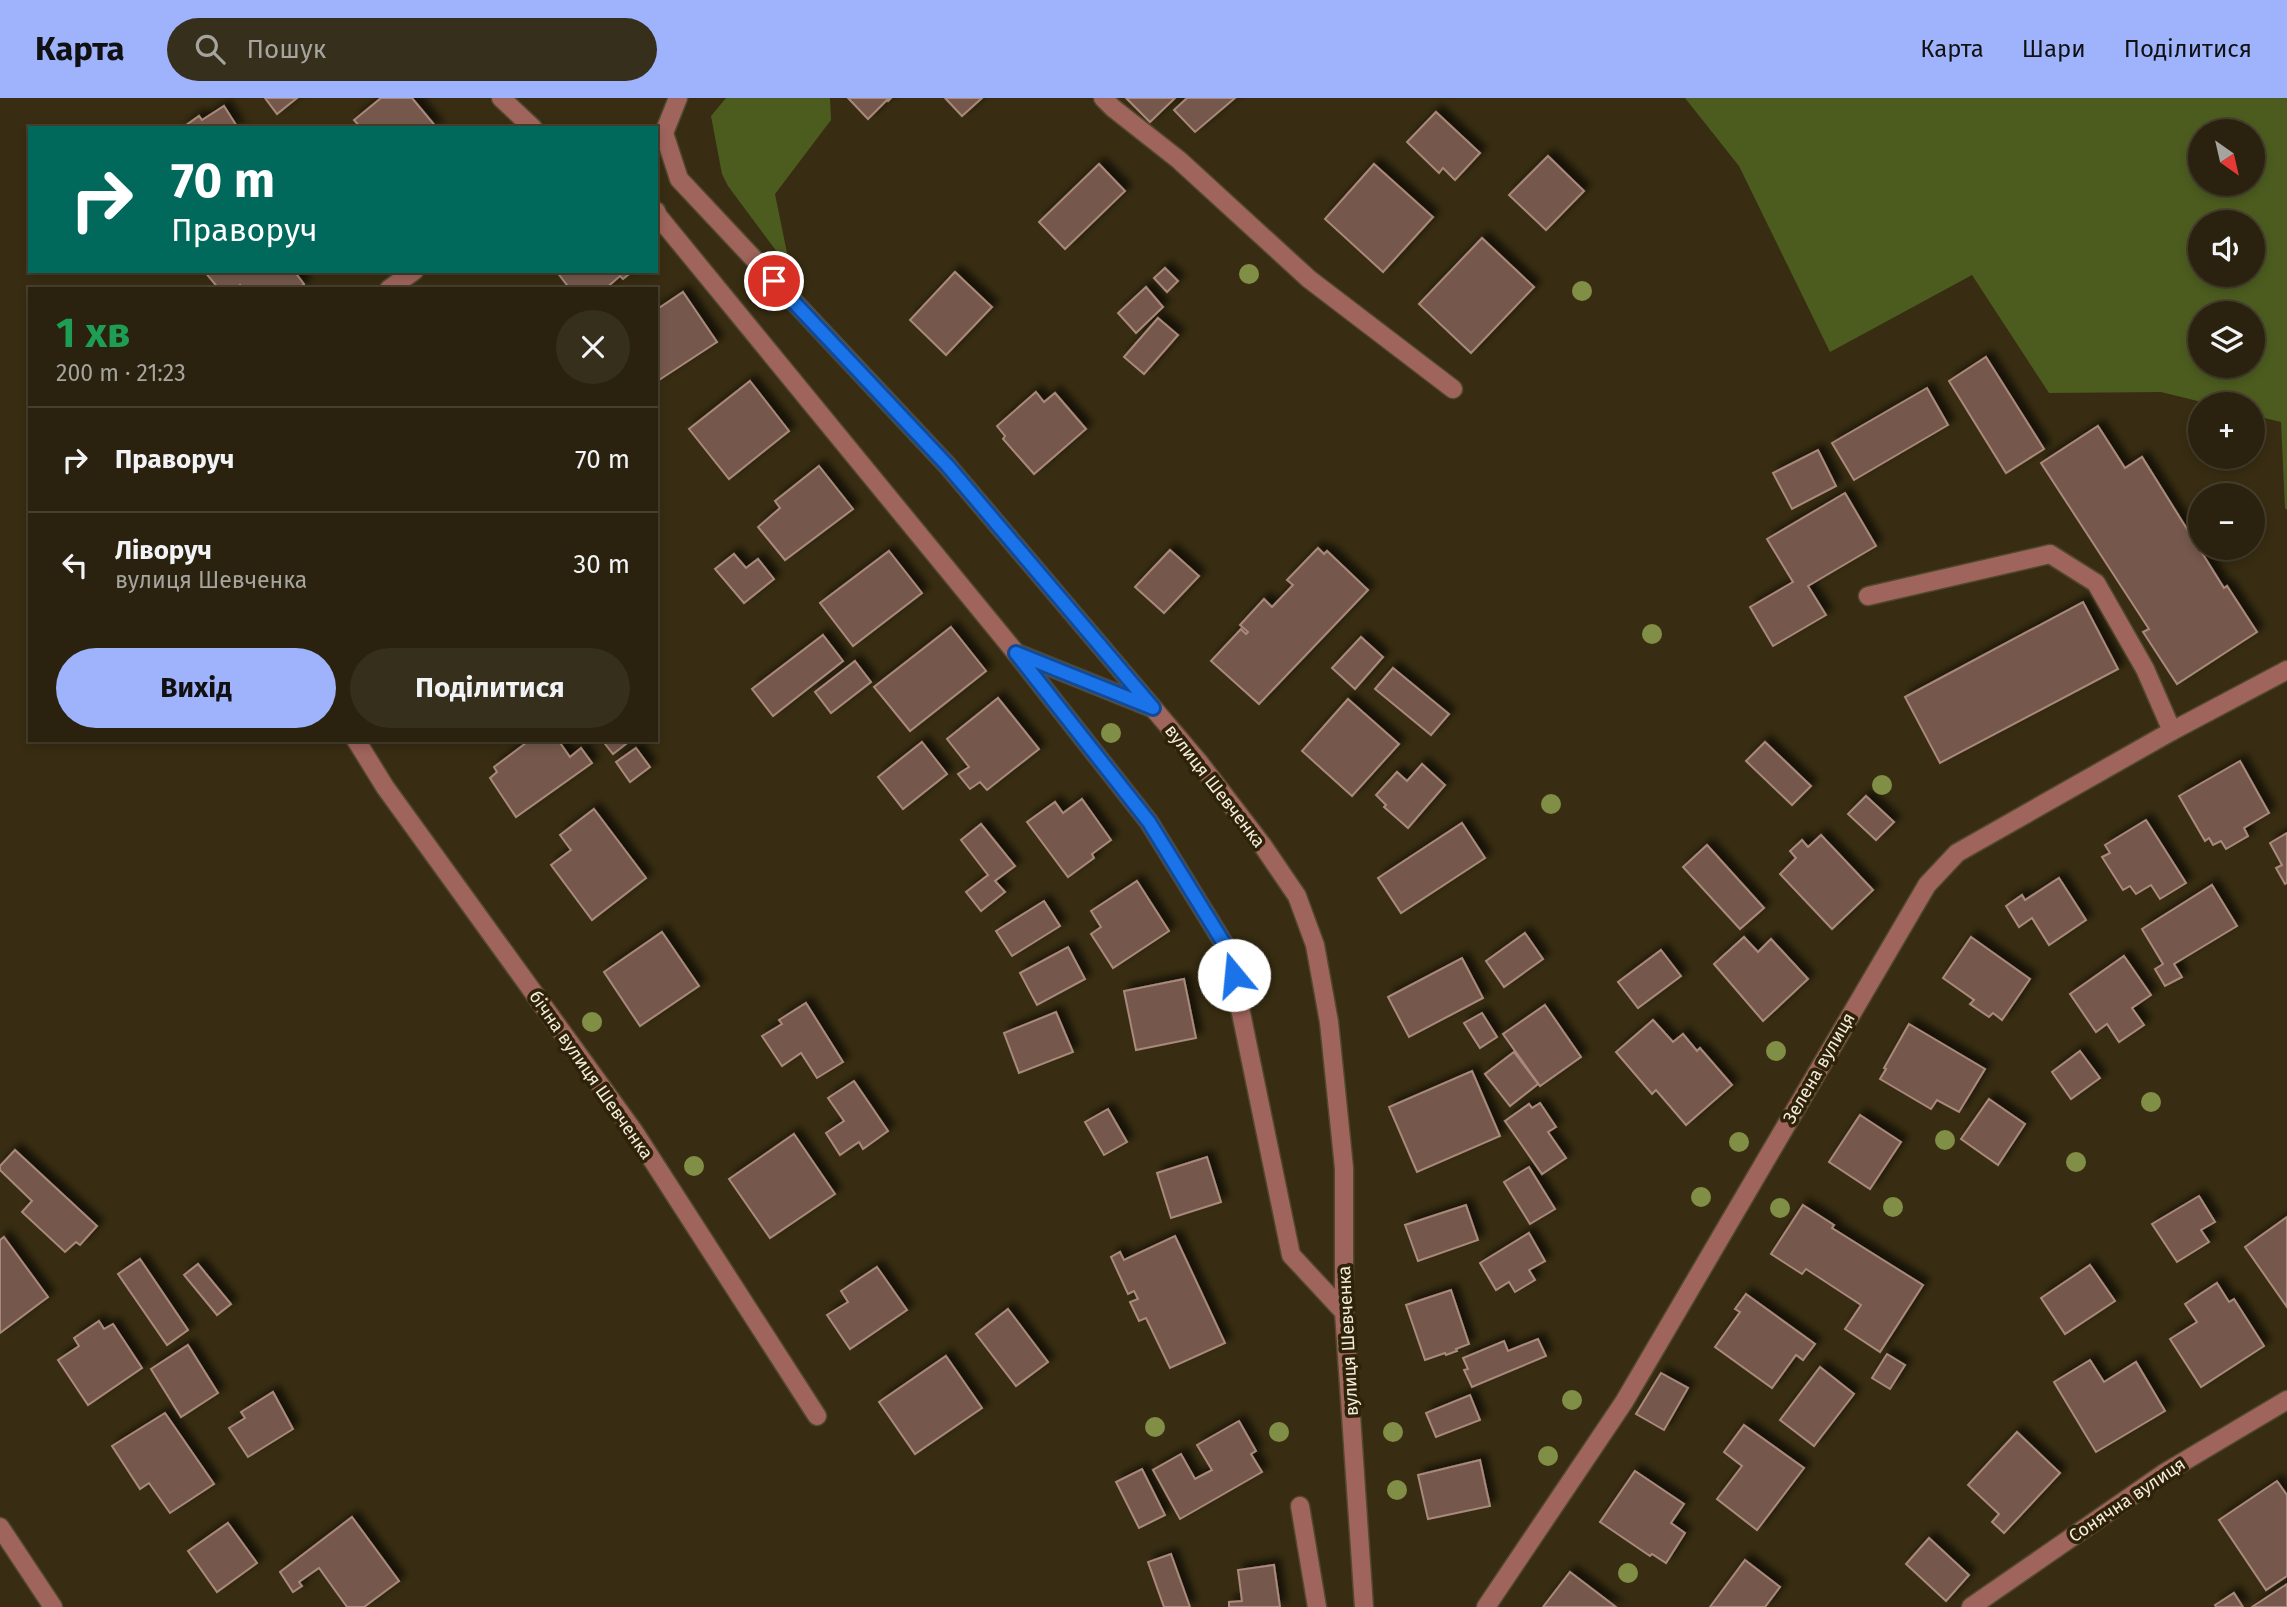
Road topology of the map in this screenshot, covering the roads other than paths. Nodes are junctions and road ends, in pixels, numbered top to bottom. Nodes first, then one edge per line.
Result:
1 (501, 98) edge
2 (678, 98) edge
3 (1103, 98) edge
4 (531, 126) edge
5 (659, 138) edge
6 (658, 216) edge
7 (411, 273) edge
8 (391, 287) edge
9 (1452, 390) dead end
10 (1868, 596) dead end
11 (1016, 653) junction
12 (2287, 670) edge
13 (1153, 708) junction
14 (2172, 731) junction
15 (357, 742) edge
16 (1344, 1312) junction
17 (2287, 1400) edge
18 (817, 1416) dead end
19 (1300, 1506) dead end
20 (0, 1527) edge
21 (53, 1607) edge
22 (1317, 1607) edge
23 (1364, 1607) edge
24 (1486, 1607) edge
25 (1971, 1607) edge

1 - 4 street
2 - 5 street, вулиця Шевченка
3 - 9 street
5 - 13 street, вулиця Шевченка
6 - 11 street
7 - 8 street
10 - 14 street
11 - 13 street
11 - 16 street
12 - 14 street, Зелена вулиця
13 - 16 street, вулиця Шевченка
14 - 24 street, Зелена вулиця
15 - 18 street, бічна вулиця Шевченка
16 - 23 street, вулиця Шевченка
17 - 25 street, Сонячна вулиця
19 - 22 street
20 - 21 street

